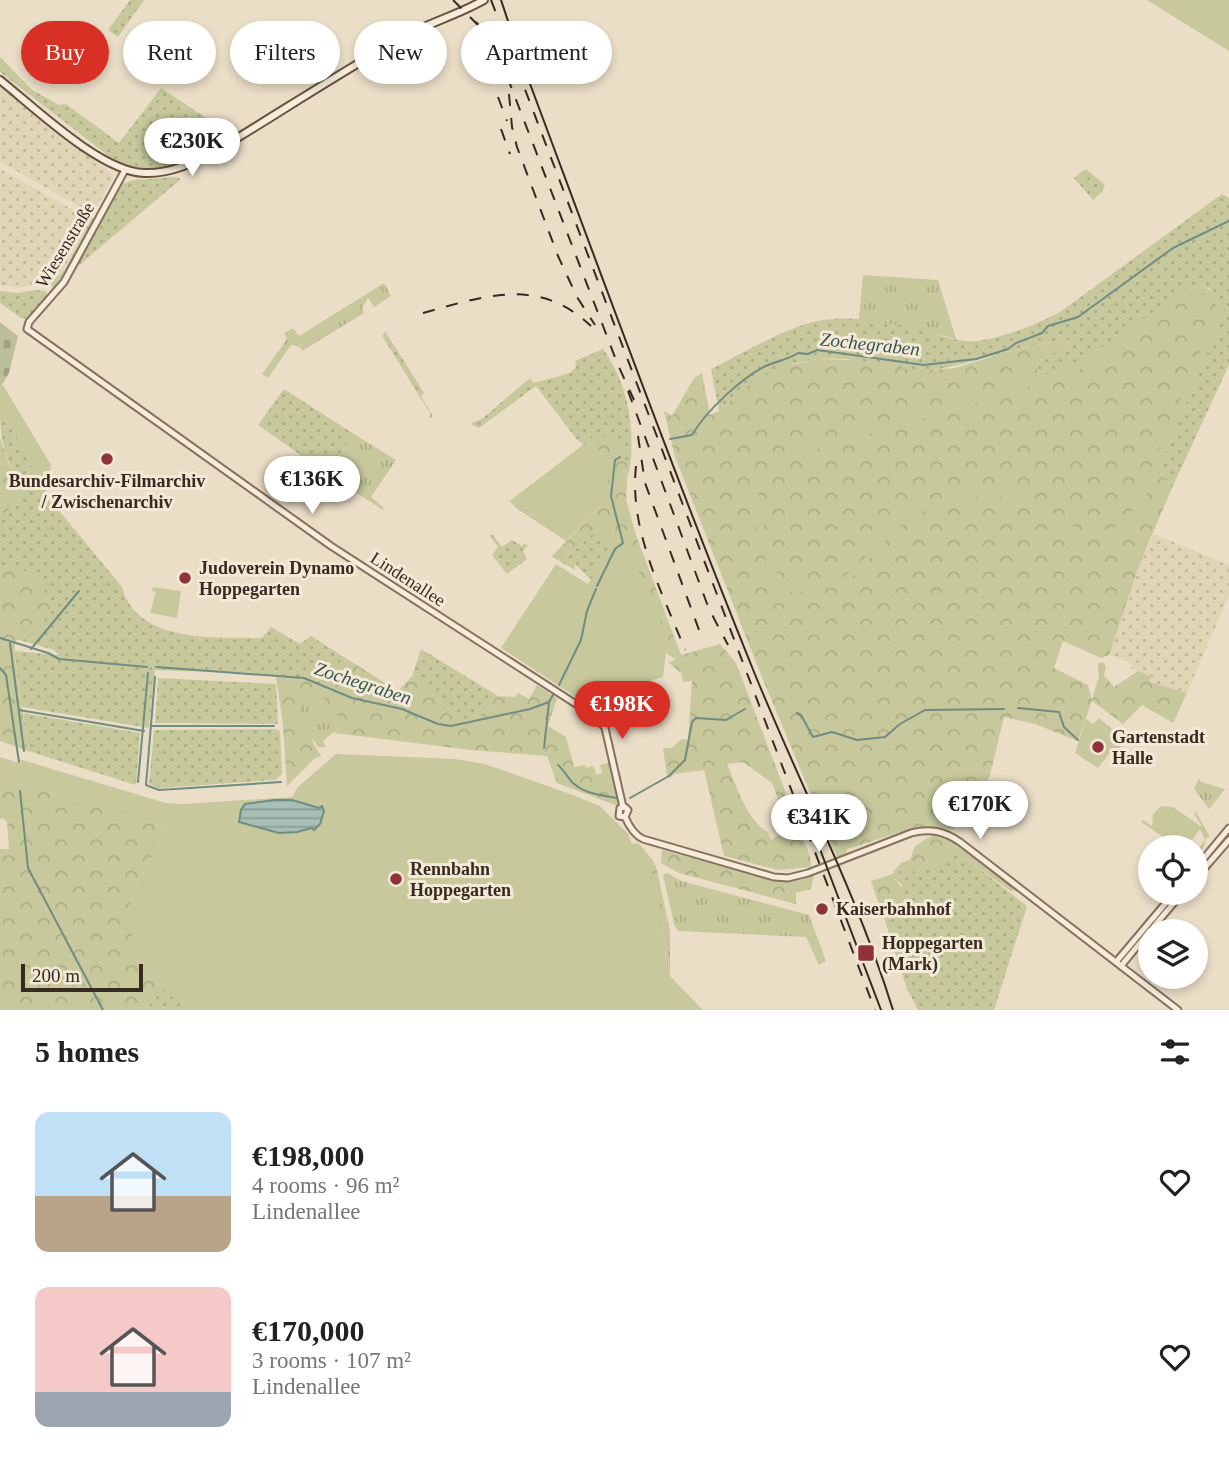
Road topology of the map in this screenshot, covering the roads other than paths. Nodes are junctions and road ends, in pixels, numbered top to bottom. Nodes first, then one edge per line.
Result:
1 (484, 0) edge
2 (0, 80) edge
3 (125, 170) junction
4 (29, 331) joint
5 (1229, 828) edge
6 (1229, 841) edge
7 (1208, 853) edge
8 (1208, 864) edge
9 (1165, 905) edge
10 (1172, 905) edge
11 (1160, 919) edge
12 (1138, 943) edge
13 (1118, 964) junction
14 (1178, 1010) edge

1 - 3 main road
2 - 3 main road
3 - 4 street, Wiesenstraße
4 - 13 street, Lindenallee
5 - 7 street
6 - 8 street
9 - 13 street
10 - 11 street
12 - 13 street
13 - 14 street, Lindenallee

